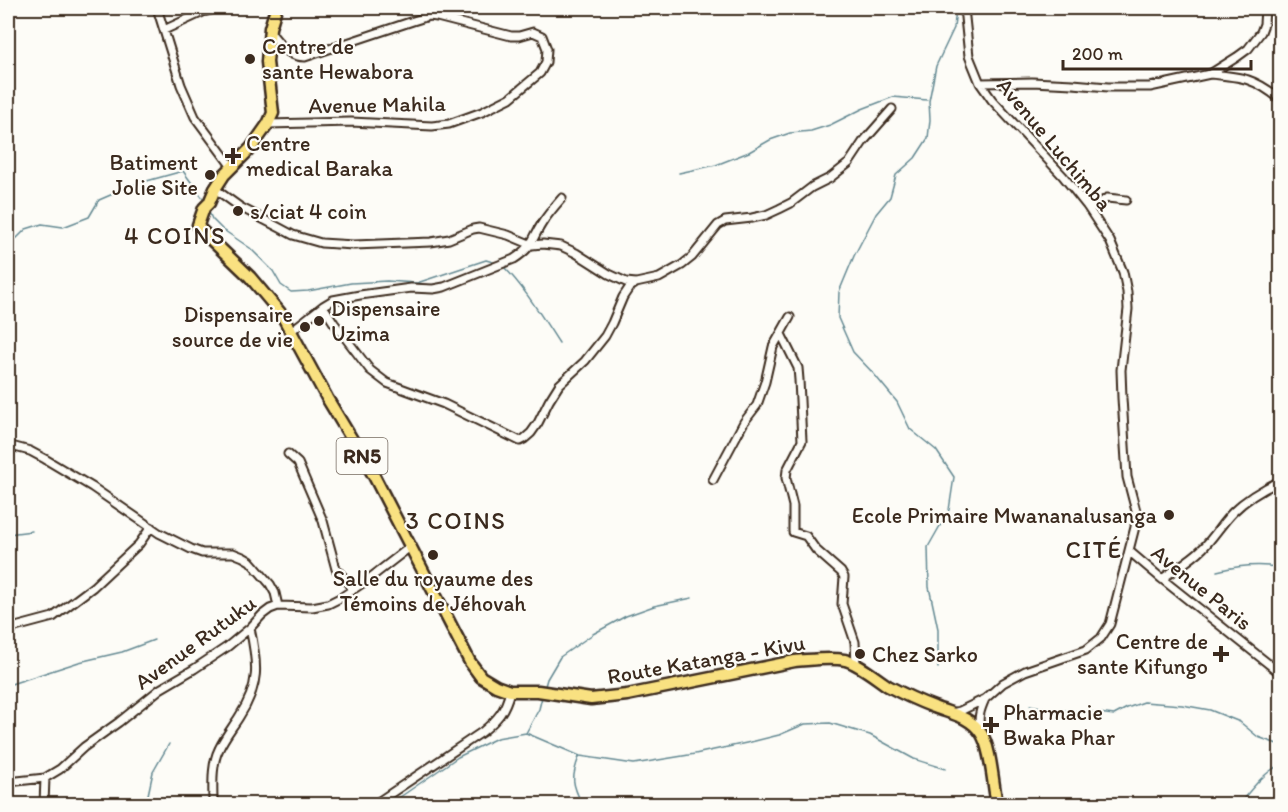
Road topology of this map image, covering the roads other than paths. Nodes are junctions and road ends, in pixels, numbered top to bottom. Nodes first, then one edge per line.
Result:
1 (157, 8) edge
2 (220, 8) edge
3 (276, 8) edge
4 (964, 8) edge
5 (1265, 8) edge
6 (164, 30) junction
7 (270, 32) junction
8 (1210, 74) junction
9 (980, 83) junction
10 (1281, 99) edge
11 (892, 109) dead end
12 (268, 124) junction
13 (232, 167) junction
14 (214, 189) junction
15 (562, 198) dead end
16 (1126, 200) dead end
17 (1087, 206) junction
18 (532, 245) junction
19 (636, 283) junction
20 (323, 306) junction
21 (790, 317) dead end
22 (291, 331) junction
23 (781, 334) junction
24 (8, 448) edge
25 (288, 454) dead end
26 (714, 480) dead end
27 (1281, 481) edge
28 (151, 527) junction
29 (410, 547) junction
30 (1129, 551) junction
31 (1162, 579) junction
32 (352, 589) junction
33 (278, 606) junction
34 (250, 628) junction
35 (8, 629) edge
36 (856, 664) junction
37 (1281, 673) edge
38 (510, 691) junction
39 (985, 699) junction
40 (952, 713) junction
41 (982, 734) junction
42 (45, 778) junction
43 (8, 782) edge
44 (44, 804) edge
45 (213, 804) edge
46 (375, 804) edge
47 (996, 804) edge

1 - 6 street
2 - 6 street
3 - 7 highway
4 - 9 street, Avenue Luchimba
5 - 8 street
6 - 13 street
7 - 12 highway
7 - 12 street, Avenue Mahila
8 - 9 street
8 - 10 street
9 - 17 street, Avenue Luchimba
11 - 19 street
12 - 13 highway, Route Katanga - Kivu / RN5
13 - 14 highway, Route Katanga - Kivu / RN5
14 - 18 street
14 - 22 highway, Route Katanga - Kivu / RN5
15 - 18 street
16 - 17 street
17 - 30 street, Avenue Luchimba
18 - 19 street
18 - 20 street
19 - 20 street
20 - 22 street
21 - 23 street
22 - 29 highway, Route Katanga - Kivu / RN5
23 - 26 street
23 - 36 street
24 - 28 street
25 - 32 street
27 - 31 street
28 - 33 street
28 - 35 street
29 - 32 street, Avenue Rutuku
29 - 38 highway, Route Katanga - Kivu / RN5
30 - 31 street, Avenue Paris
30 - 39 street, Avenue Luchimba
31 - 37 street, Avenue Paris
32 - 33 street, Avenue Rutuku
33 - 34 street, Avenue Rutuku
34 - 42 street, Avenue Rutuku
34 - 45 street
36 - 38 highway, Route Katanga - Kivu / RN5
36 - 40 highway, Route Katanga - Kivu / RN5
38 - 46 street
39 - 40 street, Avenue Luchimba
39 - 41 street
40 - 41 highway, RN5
41 - 47 highway
42 - 43 street, Avenue Rutuku
42 - 44 street

